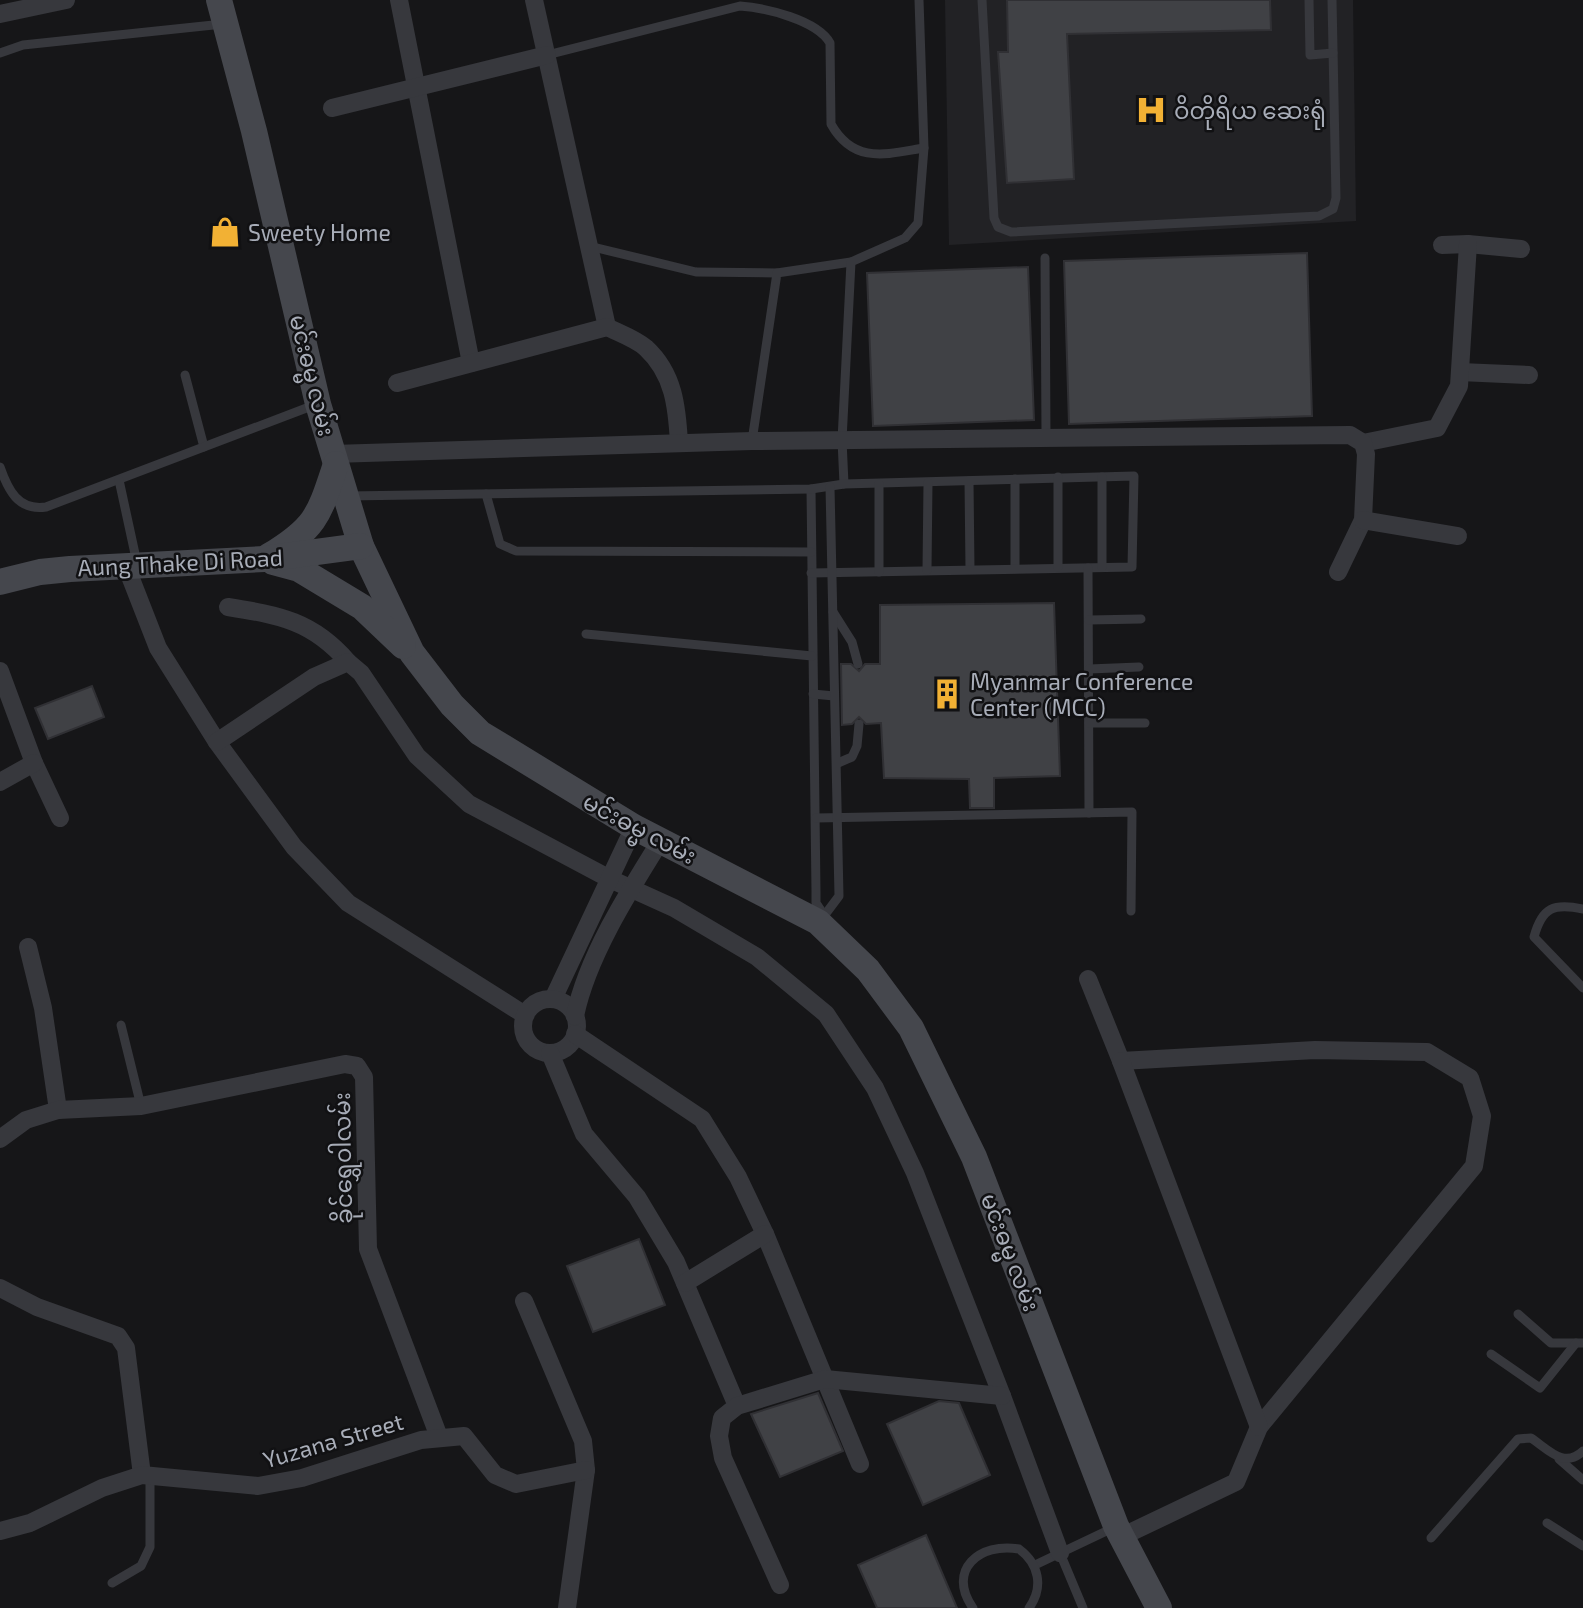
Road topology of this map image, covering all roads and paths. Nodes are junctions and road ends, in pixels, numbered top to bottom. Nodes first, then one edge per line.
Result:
1 (66, 0) edge
2 (399, 0) edge
3 (534, 0) edge
4 (919, 0) edge
5 (982, 0) edge
6 (1309, 0) edge
7 (1332, 0) edge
8 (222, 12) edge
9 (0, 14) edge
10 (0, 53) edge
11 (1333, 54) junction
12 (547, 55) junction
13 (418, 85) junction
14 (332, 108) dead end
15 (924, 148) junction
16 (1468, 244) junction
17 (1442, 245) dead end
18 (589, 246) junction
19 (1521, 249) dead end
20 (1045, 258) dead end
21 (851, 262) junction
22 (777, 273) junction
23 (607, 327) junction
24 (471, 363) junction
25 (1460, 372) junction
26 (185, 375) dead end
27 (1529, 375) dead end
28 (397, 383) dead end
29 (318, 404) junction
30 (1046, 436) junction
31 (842, 440) junction
32 (752, 441) junction
33 (679, 443) junction
34 (1363, 443) junction
35 (204, 447) junction
36 (335, 459) junction
37 (0, 467) edge
38 (1058, 477) junction
39 (1102, 477) junction
40 (1014, 479) junction
41 (119, 480) junction
42 (969, 481) junction
43 (928, 483) junction
44 (879, 484) junction
45 (844, 485) junction
46 (830, 487) junction
47 (811, 489) junction
48 (486, 494) junction
49 (346, 496) junction
50 (1363, 520) junction
51 (1458, 536) dead end
52 (361, 546) junction
53 (811, 552) junction
54 (264, 559) junction
55 (132, 566) junction
56 (1015, 568) junction
57 (1058, 568) junction
58 (1088, 568) junction
59 (1102, 568) junction
60 (970, 569) junction
61 (927, 570) junction
62 (879, 572) junction
63 (1338, 572) dead end
64 (811, 573) junction
65 (831, 574) junction
66 (0, 582) edge
67 (228, 607) dead end
68 (832, 611) junction
69 (1141, 619) dead end
70 (1089, 620) junction
71 (586, 634) dead end
72 (412, 653) junction
73 (812, 656) junction
74 (348, 662) junction
75 (858, 664) dead end
76 (1139, 667) dead end
77 (1089, 669) junction
78 (0, 671) edge
79 (813, 694) junction
80 (834, 696) junction
81 (1089, 723) junction
82 (1145, 723) dead end
83 (859, 724) dead end
84 (217, 742) junction
85 (34, 763) junction
86 (838, 763) junction
87 (0, 782) edge
88 (1090, 813) junction
89 (60, 818) dead end
90 (816, 818) junction
91 (838, 819) junction
92 (634, 827) junction
93 (661, 840) junction
94 (610, 879) junction
95 (631, 889) junction
96 (1583, 909) edge
97 (1132, 911) dead end
98 (826, 924) junction
99 (28, 947) dead end
100 (1088, 979) dead end
101 (1583, 988) edge
102 (553, 999) junction
103 (525, 1015) junction
104 (121, 1025) dead end
105 (575, 1025) junction
106 (550, 1054) junction
107 (1121, 1061) junction
108 (141, 1106) junction
109 (58, 1110) junction
110 (0, 1139) edge
111 (765, 1234) junction
112 (685, 1283) junction
113 (0, 1288) edge
114 (524, 1301) dead end
115 (1518, 1314) dead end
116 (1579, 1343) edge
117 (1491, 1354) dead end
118 (825, 1379) junction
119 (1002, 1396) junction
120 (737, 1406) junction
121 (1259, 1427) junction
122 (439, 1437) junction
123 (1583, 1451) edge
124 (1558, 1458) junction
125 (860, 1464) dead end
126 (586, 1470) junction
127 (146, 1476) junction
128 (1583, 1480) edge
129 (1547, 1523) dead end
130 (0, 1531) edge
131 (1119, 1532) junction
132 (1432, 1538) dead end
133 (1583, 1546) edge
134 (1060, 1553) junction
135 (1035, 1566) junction
136 (112, 1583) dead end
137 (780, 1586) dead end
138 (567, 1608) edge
139 (972, 1608) edge
140 (1029, 1608) edge
141 (1083, 1608) edge
142 (1159, 1608) edge

1 - 9 street
2 - 13 street
3 - 12 street
4 - 15 lane
5 - 11 lane
6 - 11 lane
7 - 11 lane
8 - 10 lane
8 - 29 main road, မင်းဓမ္မ လမ်း
12 - 13 street
12 - 15 lane
12 - 18 street
13 - 14 street
13 - 24 street
15 - 21 lane
16 - 17 street
16 - 19 street
16 - 25 street
18 - 22 lane
18 - 23 street
20 - 30 lane
21 - 22 lane
21 - 31 lane
22 - 32 lane
23 - 24 street
23 - 33 street
24 - 28 street
25 - 27 street
25 - 34 street
26 - 35 lane
29 - 35 lane
29 - 36 main road, မင်းဓမ္မ လမ်း
30 - 31 street
30 - 34 street
31 - 32 street
31 - 45 lane
32 - 33 street
33 - 36 street
34 - 50 street
35 - 41 lane
36 - 49 main road, မင်းဓမ္မ လမ်း
36 - 54 main road
37 - 41 lane
38 - 39 lane
38 - 40 lane
38 - 57 lane
39 - 59 lane
39 - 59 lane
40 - 42 lane
40 - 56 lane
41 - 55 lane
42 - 43 lane
42 - 60 lane
43 - 44 lane
43 - 61 lane
44 - 45 lane
44 - 62 lane
45 - 46 lane
46 - 47 lane
46 - 65 lane
47 - 48 lane
47 - 53 lane
48 - 49 lane
48 - 53 lane
49 - 52 main road, မင်းဓမ္မ လမ်း
50 - 51 street
50 - 63 street
52 - 54 main road, Aung Thake Di Road
52 - 72 main road, မင်းဓမ္မ လမ်း
53 - 64 lane
54 - 55 main road, Aung Thake Di Road
54 - 72 main road
55 - 66 main road, Aung Thake Di Road
55 - 84 street
56 - 57 lane
56 - 60 lane
57 - 58 lane
58 - 59 lane
58 - 70 lane
60 - 61 lane
61 - 62 lane
62 - 65 lane
64 - 65 lane
64 - 73 lane
65 - 68 lane
67 - 74 street
68 - 75 lane
68 - 80 lane
69 - 70 lane
70 - 77 lane
71 - 73 lane
72 - 92 main road, မင်းဓမ္မ လမ်း
73 - 79 lane
74 - 84 street
74 - 94 street
76 - 77 lane
77 - 81 lane
78 - 85 street
79 - 80 lane
79 - 90 lane
80 - 86 lane
81 - 82 lane
81 - 88 lane
83 - 86 lane
84 - 103 street
85 - 87 street
85 - 89 street
86 - 91 lane
88 - 91 lane
88 - 97 lane
90 - 91 lane
90 - 98 lane
91 - 98 lane
92 - 93 main road, မင်းဓမ္မ လမ်း
92 - 94 street
93 - 95 street
93 - 98 main road, မင်းဓမ္မ လမ်း
94 - 95 street
94 - 102 street
95 - 105 street
95 - 119 street
96 - 101 lane
98 - 131 main road, မင်းဓမ္မ လမ်း
99 - 109 street
100 - 107 street
102 - 103 street
102 - 105 street
103 - 106 street
104 - 108 lane
105 - 106 street
105 - 111 street
106 - 112 street
107 - 121 street
107 - 121 street
108 - 109 street, ခိုင်ရွှေဝါလမ်း
108 - 122 street, ခိုင်ရွှေဝါလမ်း
109 - 110 street, ခိုင်ရွှေဝါလမ်း
111 - 112 street
111 - 118 street
112 - 120 street
113 - 127 street
114 - 126 street
115 - 116 lane
116 - 117 lane
118 - 119 street
118 - 120 street
118 - 125 street
119 - 134 street
120 - 137 street
121 - 131 street
122 - 126 street
122 - 127 street, Yuzana Street
123 - 124 lane
124 - 128 lane
124 - 132 lane
126 - 138 street
127 - 130 street, Yuzana Street
127 - 136 lane
129 - 133 lane
131 - 134 lane
131 - 142 main road, မင်းဓမ္မ လမ်း
134 - 135 lane
134 - 141 lane
135 - 139 lane
135 - 140 lane

